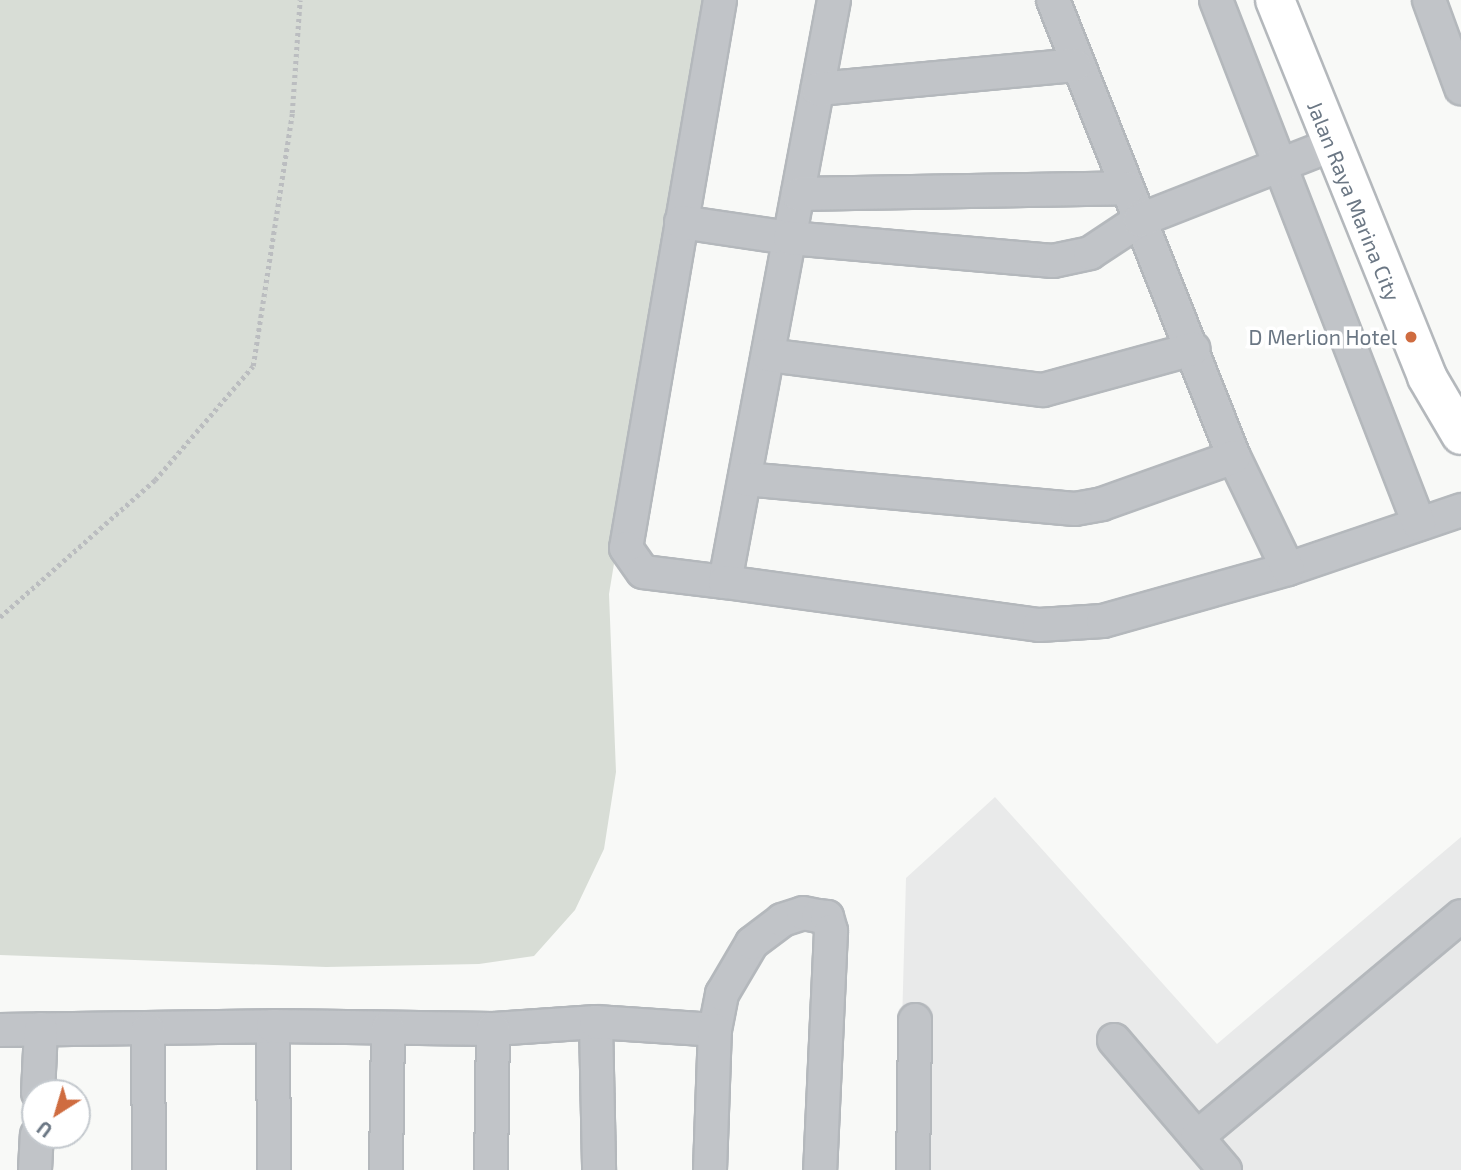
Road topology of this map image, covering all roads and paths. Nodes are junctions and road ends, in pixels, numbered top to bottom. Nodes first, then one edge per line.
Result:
1 (300, 0) edge
2 (720, 0) edge
3 (834, 0) edge
4 (1053, 0) edge
5 (1216, 0) edge
6 (1275, 0) edge
7 (1442, 10) edge
8 (1075, 65) junction
9 (1461, 88) edge
10 (818, 89) junction
11 (1331, 145) junction
12 (1279, 166) junction
13 (1126, 188) junction
14 (798, 194) junction
15 (1140, 220) junction
16 (681, 222) junction
17 (790, 238) junction
18 (1193, 349) junction
19 (768, 355) junction
20 (1456, 413) edge
21 (1234, 457) junction
22 (744, 479) junction
23 (1461, 510) edge
24 (1419, 524) junction
25 (1288, 569) junction
26 (725, 582) junction
27 (0, 617) edge
28 (1461, 916) edge
29 (915, 1020) dead end
30 (596, 1022) junction
31 (274, 1026) junction
32 (388, 1028) junction
33 (493, 1029) junction
34 (0, 1030) edge
35 (41, 1030) junction
36 (148, 1030) junction
37 (715, 1030) junction
38 (1114, 1040) dead end
39 (39, 1079) edge
40 (1197, 1137) junction
41 (36, 1149) edge
42 (35, 1170) edge
43 (149, 1170) edge
44 (274, 1170) edge
45 (386, 1170) edge
46 (491, 1170) edge
47 (598, 1170) edge
48 (710, 1170) edge
49 (820, 1170) edge
50 (913, 1170) edge
51 (1225, 1170) edge

1 - 27 path
2 - 16 street
3 - 10 street
4 - 8 street
5 - 12 street
6 - 11 main road, Jalan Raya Marina City
7 - 9 street
8 - 10 street
8 - 13 street
10 - 14 street
11 - 12 street
11 - 20 main road, Jalan Raya Marina City
12 - 15 street
12 - 24 street
13 - 14 street
13 - 15 street
14 - 17 street
15 - 17 street
15 - 18 street
16 - 17 street
16 - 26 street
17 - 19 street
18 - 19 street
18 - 21 street
19 - 22 street
21 - 22 street
21 - 25 street
22 - 26 street
23 - 24 street
24 - 25 street
25 - 26 street
28 - 40 street
29 - 50 street
30 - 33 street
30 - 37 street
30 - 47 street
31 - 32 street
31 - 36 street
31 - 44 street
32 - 33 street
32 - 45 street
33 - 46 street
34 - 35 street
35 - 36 street
35 - 39 street
36 - 43 street
37 - 48 street
37 - 49 street
38 - 40 street
40 - 51 street
41 - 42 street

